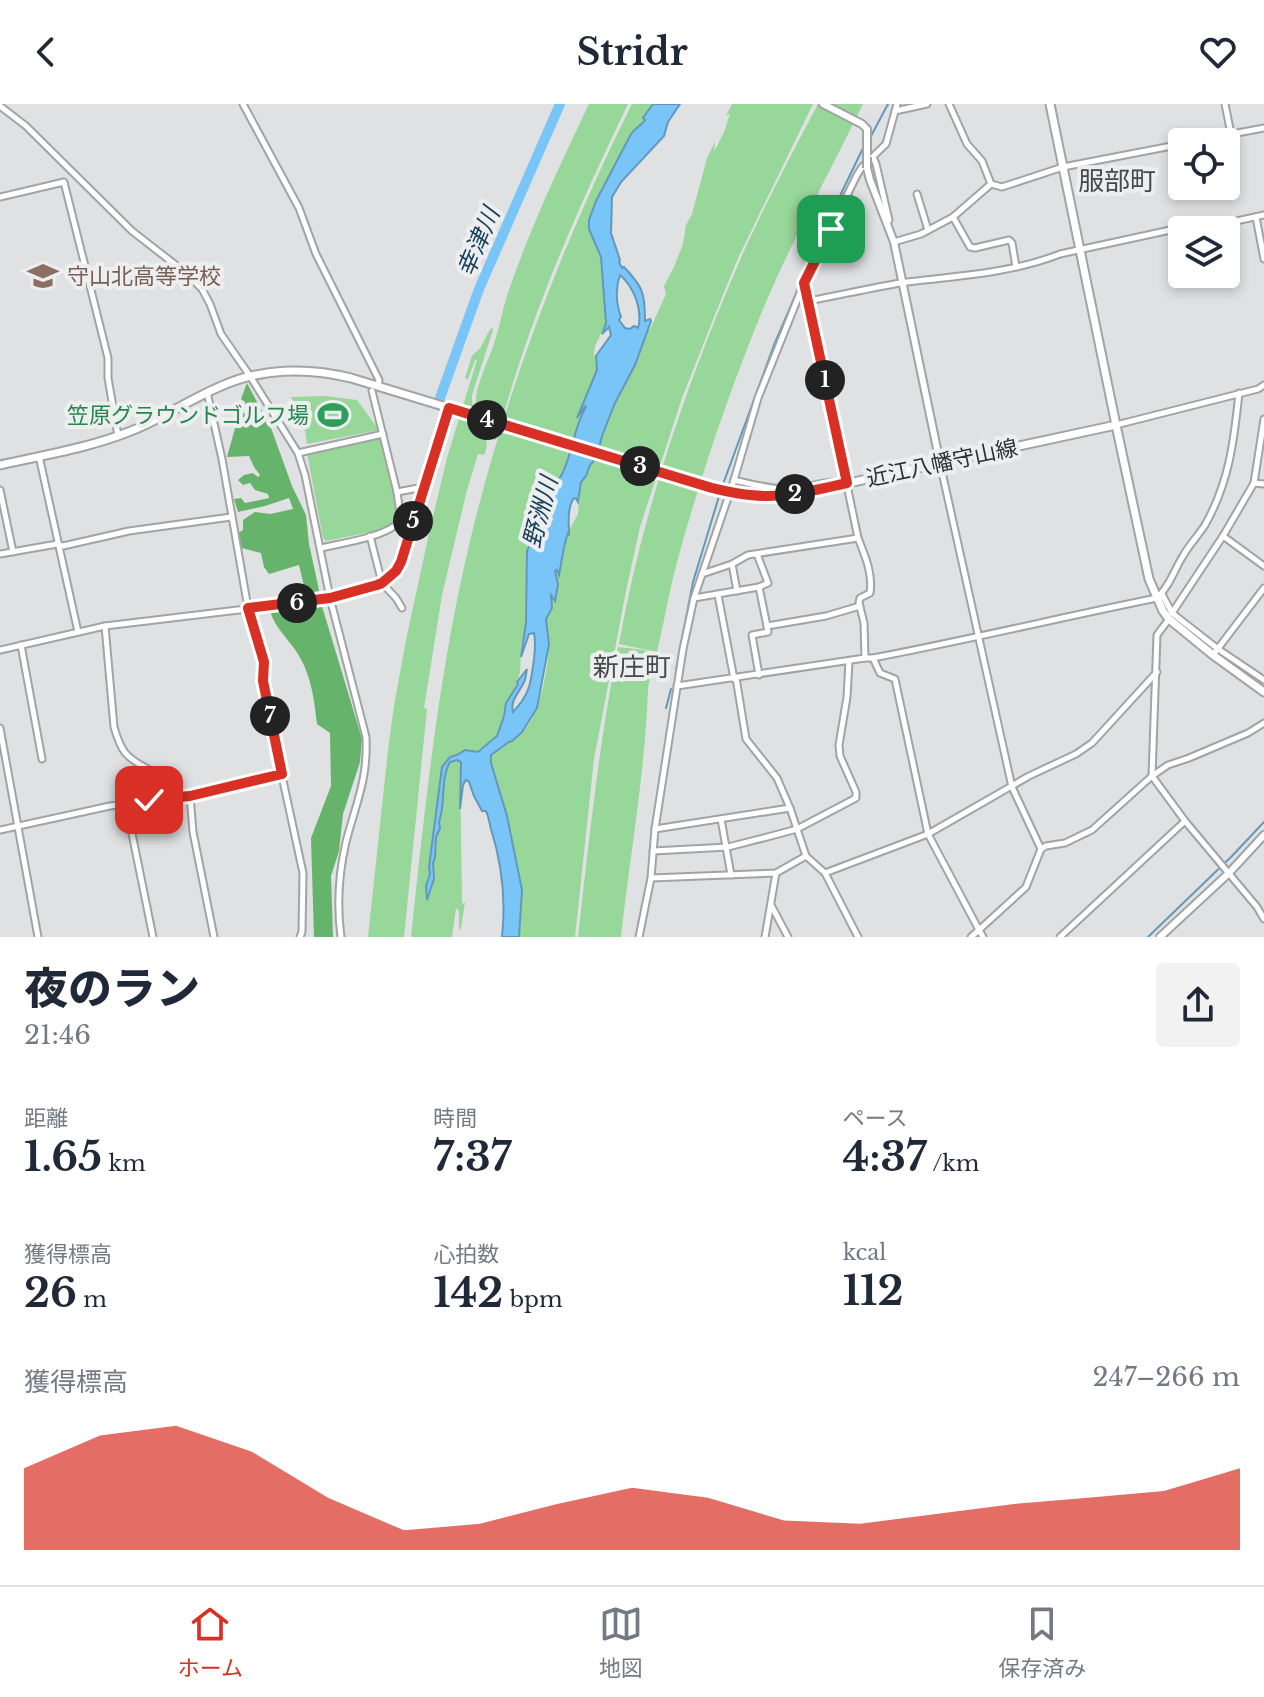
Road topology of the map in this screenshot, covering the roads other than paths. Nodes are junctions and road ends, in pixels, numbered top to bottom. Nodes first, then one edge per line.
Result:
1 (243, 104) edge
2 (823, 104) edge
3 (897, 104) edge
4 (927, 104) edge
5 (949, 104) edge
6 (1050, 104) edge
7 (1225, 104) edge
8 (0, 106) edge
9 (895, 111) junction
10 (1230, 128) edge
11 (1264, 128) edge
12 (1240, 132) edge
13 (1168, 147) edge
14 (870, 157) junction
15 (1063, 167) junction
16 (991, 184) junction
17 (917, 194) dead end
18 (0, 197) edge
19 (1264, 215) edge
20 (953, 217) junction
21 (1256, 217) junction
22 (887, 224) junction
23 (928, 230) junction
24 (894, 242) junction
25 (1080, 250) junction
26 (1264, 259) edge
27 (1016, 267) junction
28 (804, 283) junction
29 (902, 283) junction
30 (808, 301) junction
31 (250, 376) junction
32 (1264, 385) edge
33 (375, 388) junction
34 (207, 392) junction
35 (1239, 393) junction
36 (449, 408) junction
37 (1264, 419) edge
38 (1116, 425) junction
39 (383, 434) junction
40 (118, 436) junction
41 (298, 453) junction
42 (39, 456) junction
43 (940, 463) junction
44 (0, 465) edge
45 (734, 480) junction
46 (847, 483) junction
47 (1254, 483) junction
48 (1264, 484) edge
49 (424, 487) junction
50 (0, 490) edge
51 (397, 492) junction
52 (231, 517) junction
53 (370, 536) junction
54 (1223, 536) junction
55 (858, 538) junction
56 (57, 544) junction
57 (321, 548) junction
58 (13, 552) junction
59 (0, 554) edge
60 (757, 554) junction
61 (732, 564) junction
62 (1264, 566) edge
63 (701, 574) junction
64 (382, 583) junction
65 (759, 587) junction
66 (1264, 588) edge
67 (737, 591) junction
68 (718, 595) junction
69 (1159, 596) junction
70 (330, 598) junction
71 (694, 598) junction
72 (860, 606) junction
73 (248, 608) junction
74 (402, 608) dead end
75 (1171, 616) junction
76 (105, 626) junction
77 (767, 626) junction
78 (78, 632) junction
79 (979, 637) junction
80 (21, 645) junction
81 (0, 650) edge
82 (1216, 652) junction
83 (865, 658) junction
84 (873, 658) junction
85 (849, 661) junction
86 (1157, 672) junction
87 (759, 675) junction
88 (735, 678) junction
89 (1264, 680) edge
90 (677, 686) junction
91 (1264, 692) edge
92 (1264, 723) edge
93 (0, 728) edge
94 (42, 759) dead end
95 (282, 774) junction
96 (1152, 776) junction
97 (1012, 787) junction
98 (190, 796) junction
99 (149, 800) junction
100 (126, 804) junction
101 (790, 808) junction
102 (721, 819) junction
103 (1185, 821) junction
104 (17, 826) junction
105 (655, 829) junction
106 (797, 829) junction
107 (0, 830) edge
108 (928, 834) junction
109 (1264, 835) edge
110 (728, 847) junction
111 (1041, 849) junction
112 (653, 851) junction
113 (806, 856) junction
114 (776, 873) junction
115 (825, 873) junction
116 (1229, 873) junction
117 (731, 875) junction
118 (651, 878) junction
119 (771, 904) junction
120 (1264, 919) edge
121 (979, 930) junction
122 (38, 937) edge
123 (153, 937) edge
124 (214, 937) edge
125 (300, 937) edge
126 (341, 937) edge
127 (639, 937) edge
128 (765, 937) edge
129 (788, 937) edge
130 (858, 937) edge
131 (971, 937) edge
132 (983, 937) edge
133 (1060, 937) edge
134 (1160, 937) edge

1 - 33 street
2 - 14 street
3 - 9 street
4 - 9 street
5 - 16 street
6 - 15 main road
7 - 10 street
8 - 31 street
9 - 14 street
11 - 12 street
13 - 15 street
14 - 22 street, bridge
14 - 22 street
14 - 28 street
15 - 16 street
15 - 25 main road
16 - 20 street
17 - 23 street
18 - 40 street
19 - 21 street
20 - 23 street
20 - 27 street
21 - 25 street
21 - 26 street
22 - 24 street
23 - 24 street
24 - 29 street
25 - 27 street
25 - 38 main road
27 - 29 street
28 - 30 street
28 - 45 street
29 - 30 street
29 - 43 street
30 - 46 street
31 - 33 main road, 近江八幡守山線
31 - 34 main road, 近江八幡守山線
31 - 41 street
32 - 35 street
33 - 36 main road, 近江八幡守山線
33 - 39 street
34 - 40 main road, 近江八幡守山線
34 - 52 street
35 - 38 street
35 - 69 street
36 - 46 main road, 近江八幡守山線, bridge
36 - 49 street
37 - 47 street
38 - 43 main road, 近江八幡守山線
38 - 69 main road
39 - 41 street
39 - 51 street
40 - 42 main road, 近江八幡守山線
41 - 57 street
42 - 44 main road, 近江八幡守山線
42 - 56 street
43 - 46 main road, 近江八幡守山線
43 - 79 street
45 - 46 street
45 - 63 street
46 - 55 street
47 - 48 street
47 - 54 street
49 - 51 street
49 - 64 street
50 - 58 street
51 - 53 street
52 - 56 street
52 - 73 street
53 - 57 street
53 - 64 street
54 - 62 street
54 - 75 street
55 - 60 street
55 - 72 street
56 - 58 street
56 - 78 street
57 - 70 street
58 - 59 street
60 - 61 street
60 - 65 street
61 - 63 street
61 - 67 street
63 - 71 street
64 - 70 street
64 - 74 street
65 - 67 street
65 - 77 street
66 - 82 street
67 - 68 street
68 - 71 street
68 - 88 street
69 - 75 main road
69 - 79 street
70 - 73 street
70 - 126 street
71 - 90 street
72 - 77 street
72 - 83 street
73 - 76 street
73 - 95 street
75 - 82 main road
75 - 86 street
76 - 78 street
76 - 99 street
77 - 87 street
78 - 80 street
79 - 84 street
79 - 97 street
80 - 81 street
80 - 94 street
82 - 89 street
82 - 91 main road
83 - 84 street
83 - 85 street
84 - 108 street
85 - 87 street
85 - 106 street
86 - 96 street
86 - 97 street
87 - 88 street
88 - 90 street
88 - 101 street
90 - 105 street
92 - 96 street
93 - 104 street
95 - 98 street
95 - 125 street
96 - 103 street
96 - 111 street
97 - 108 street
97 - 111 street
98 - 99 street
98 - 124 street
99 - 100 street
100 - 104 street
100 - 123 street
101 - 102 street
101 - 106 street
102 - 105 street
102 - 110 street
103 - 116 street
103 - 133 street
104 - 107 street
104 - 122 street
105 - 112 street
106 - 110 street
106 - 113 street
108 - 115 street
108 - 121 street
109 - 116 street
110 - 112 street
110 - 117 street
111 - 121 street
112 - 118 street
113 - 114 street
113 - 115 street
114 - 117 street
114 - 119 street
115 - 130 street
116 - 120 street
116 - 134 street
117 - 118 street
118 - 127 street
119 - 128 street
119 - 129 street
121 - 131 street
121 - 132 street

